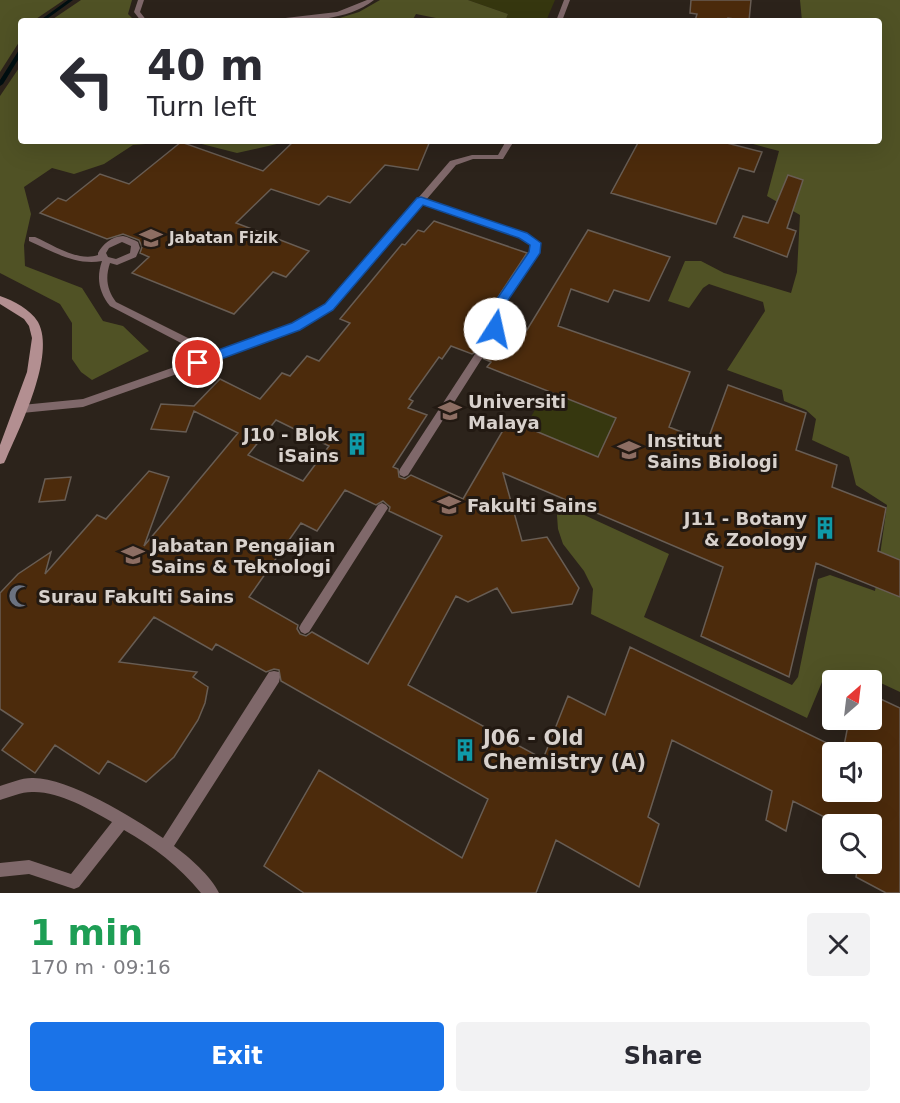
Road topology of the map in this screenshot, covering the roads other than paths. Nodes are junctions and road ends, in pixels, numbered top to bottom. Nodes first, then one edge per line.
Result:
1 (141, 0) edge
2 (371, 0) edge
3 (567, 0) edge
4 (142, 18) edge
5 (307, 18) edge
6 (560, 18) edge
7 (508, 144) edge
8 (421, 201) junction
9 (32, 239) dead end
10 (0, 300) edge
11 (495, 329) dead end
12 (215, 356) junction
13 (478, 357) dead end
14 (22, 409) junction
15 (0, 459) edge
16 (404, 472) dead end
17 (382, 508) dead end
18 (305, 628) dead end
19 (274, 677) dead end
20 (0, 793) edge
21 (121, 822) junction
22 (164, 849) junction
23 (0, 870) edge
24 (211, 893) edge

1 - 4 lane
2 - 5 lane
3 - 6 lane
7 - 8 lane
8 - 11 lane
8 - 12 lane
9 - 12 lane
10 - 14 street
12 - 14 lane
13 - 16 lane
14 - 15 street
17 - 18 lane
19 - 22 lane
20 - 21 lane
21 - 22 lane
21 - 23 lane
22 - 24 lane

